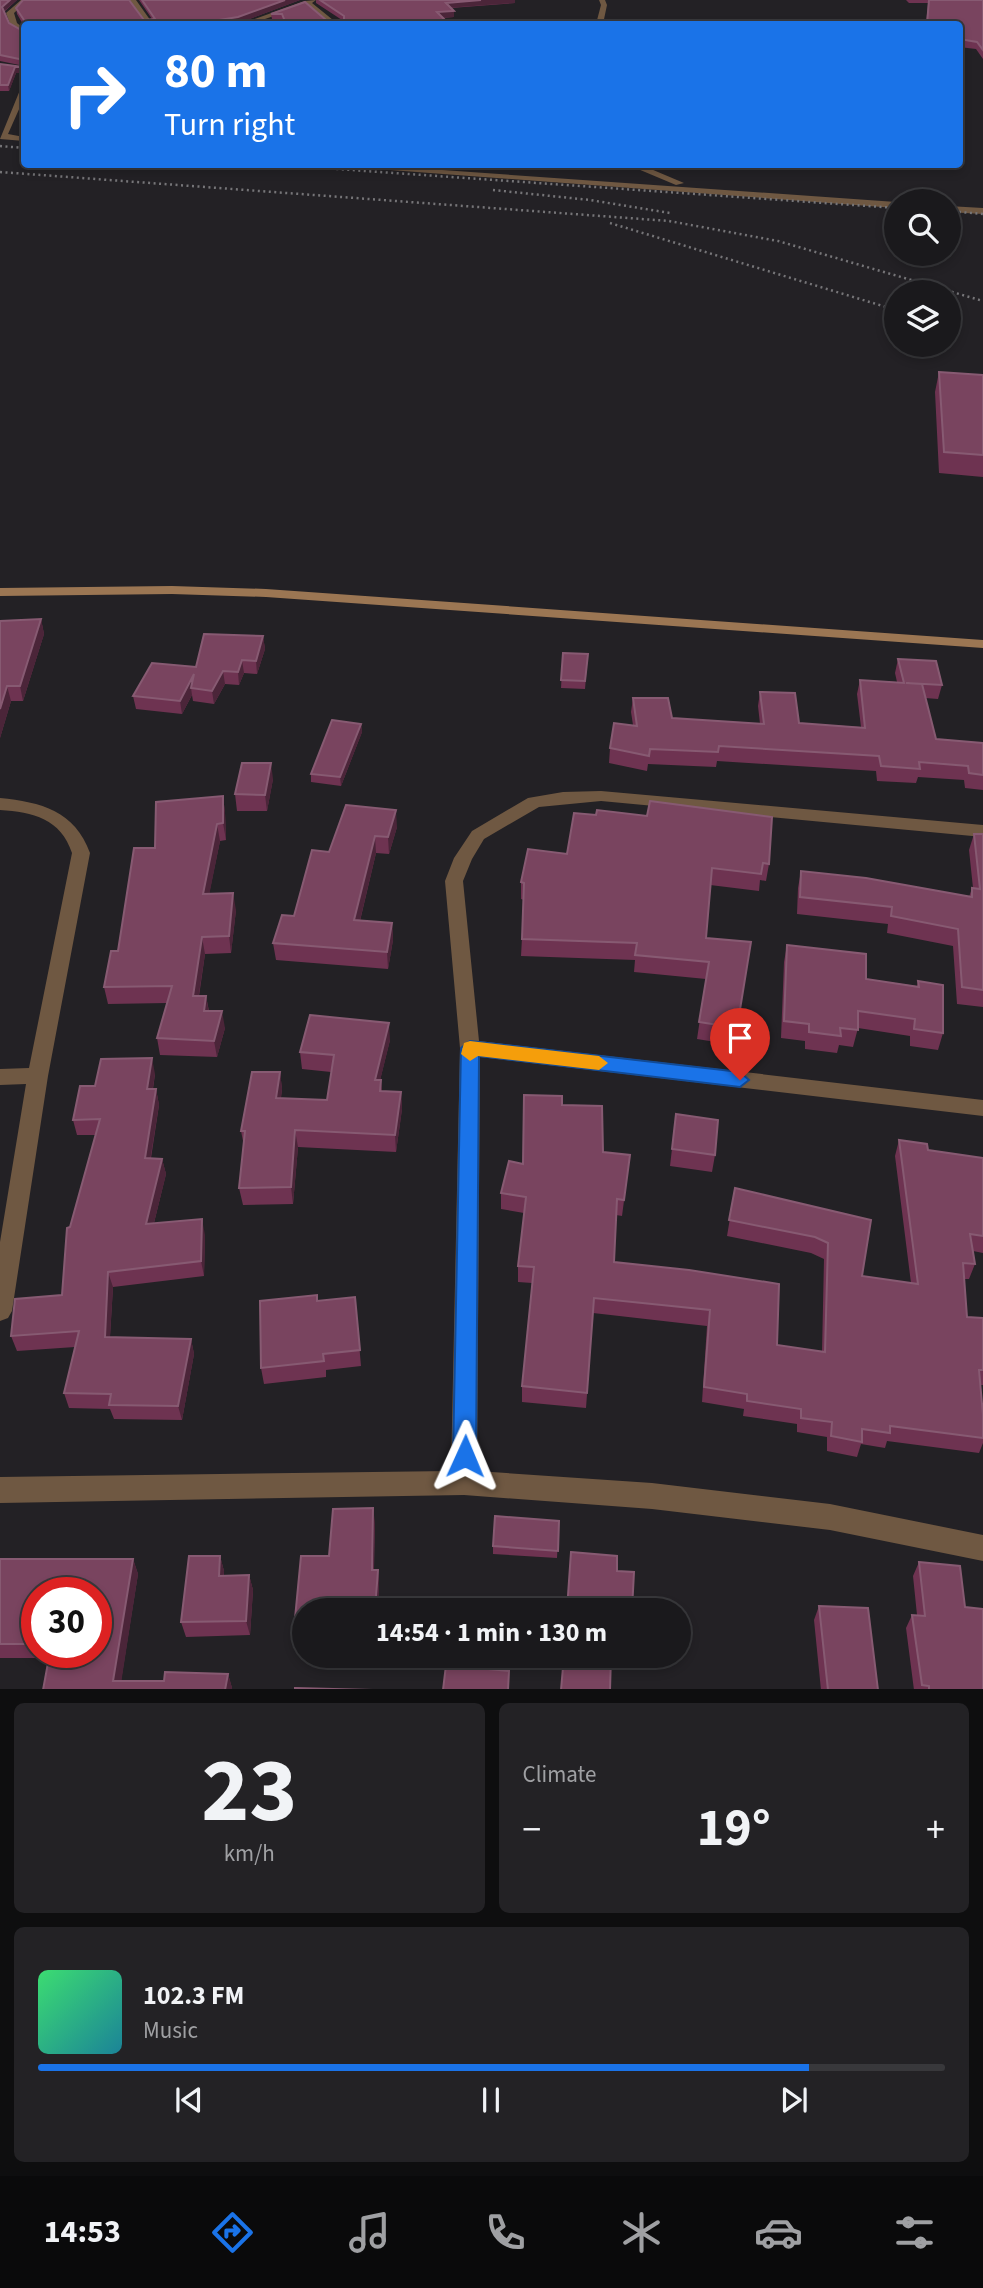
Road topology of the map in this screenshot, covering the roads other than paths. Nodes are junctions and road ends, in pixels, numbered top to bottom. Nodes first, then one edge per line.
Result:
1 (25, 0) edge
2 (132, 0) edge
3 (601, 0) edge
4 (309, 1) edge
5 (148, 21) edge
6 (253, 21) edge
7 (333, 21) edge
8 (601, 21) edge
9 (0, 24) edge
10 (14, 24) junction
11 (21, 30) edge
12 (20, 107) edge
13 (5, 120) edge
14 (1, 136) edge
15 (21, 139) edge
16 (368, 168) edge
17 (638, 168) edge
18 (715, 193) junction
19 (884, 204) edge
20 (961, 210) edge
21 (983, 211) edge
22 (0, 592) edge
23 (983, 644) edge
24 (0, 804) edge
25 (983, 831) edge
26 (470, 1048) junction
27 (38, 1076) junction
28 (0, 1077) edge
29 (983, 1108) edge
30 (0, 1311) edge
31 (464, 1483) junction
32 (0, 1490) edge
33 (983, 1548) edge

1 - 10 street
2 - 5 street
3 - 8 street
4 - 6 street
4 - 7 street
9 - 10 street
10 - 11 street
12 - 13 street
13 - 14 street
14 - 15 street
16 - 18 street
17 - 18 street
18 - 19 street
20 - 21 street
22 - 23 main road
24 - 27 street
25 - 26 street
26 - 29 street
26 - 31 street
27 - 28 street
27 - 30 street
31 - 32 street
31 - 33 street

